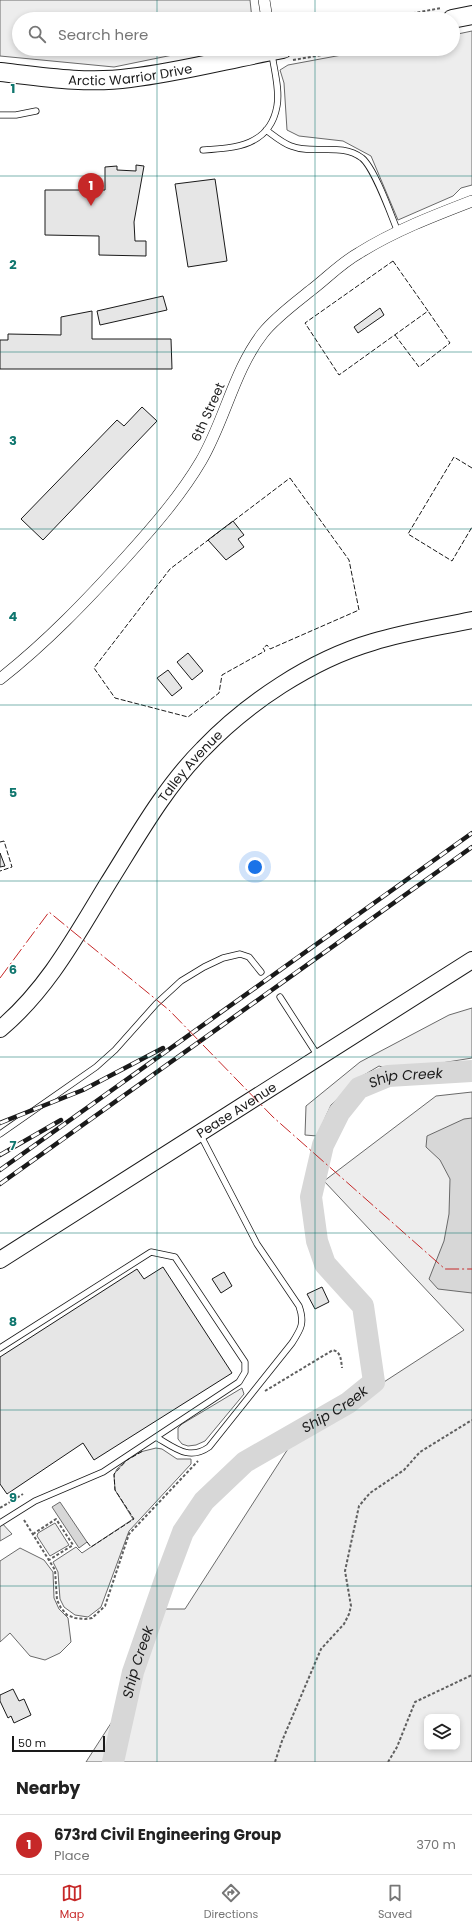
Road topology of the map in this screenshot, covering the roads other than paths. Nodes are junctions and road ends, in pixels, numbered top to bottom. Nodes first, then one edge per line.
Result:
1 (264, 0) edge
2 (266, 12) edge
3 (460, 15) edge
4 (472, 15) edge
5 (261, 56) edge
6 (278, 56) edge
7 (0, 72) edge
8 (36, 111) dead end
9 (0, 115) edge
10 (266, 130) junction
11 (202, 150) dead end
12 (472, 201) edge
13 (398, 232) junction
14 (472, 620) edge
15 (0, 679) edge
16 (472, 960) edge
17 (261, 972) dead end
18 (280, 997) dead end
19 (0, 1029) edge
20 (318, 1056) junction
21 (200, 1133) junction
22 (0, 1134) edge
23 (0, 1260) edge
24 (0, 1348) edge
25 (156, 1437) junction
26 (0, 1523) edge

1 - 2 street
3 - 4 main road
5 - 7 main road, Arctic Warrior Drive
6 - 10 lane
8 - 9 lane
10 - 11 lane
10 - 13 lane
12 - 13 street, 6th Street
13 - 15 street, 6th Street
14 - 19 street, Talley Avenue
16 - 20 street, Pease Avenue
17 - 22 lane
18 - 20 lane
20 - 21 street, Pease Avenue
21 - 23 street, Pease Avenue
21 - 25 lane
24 - 25 lane
25 - 26 lane

